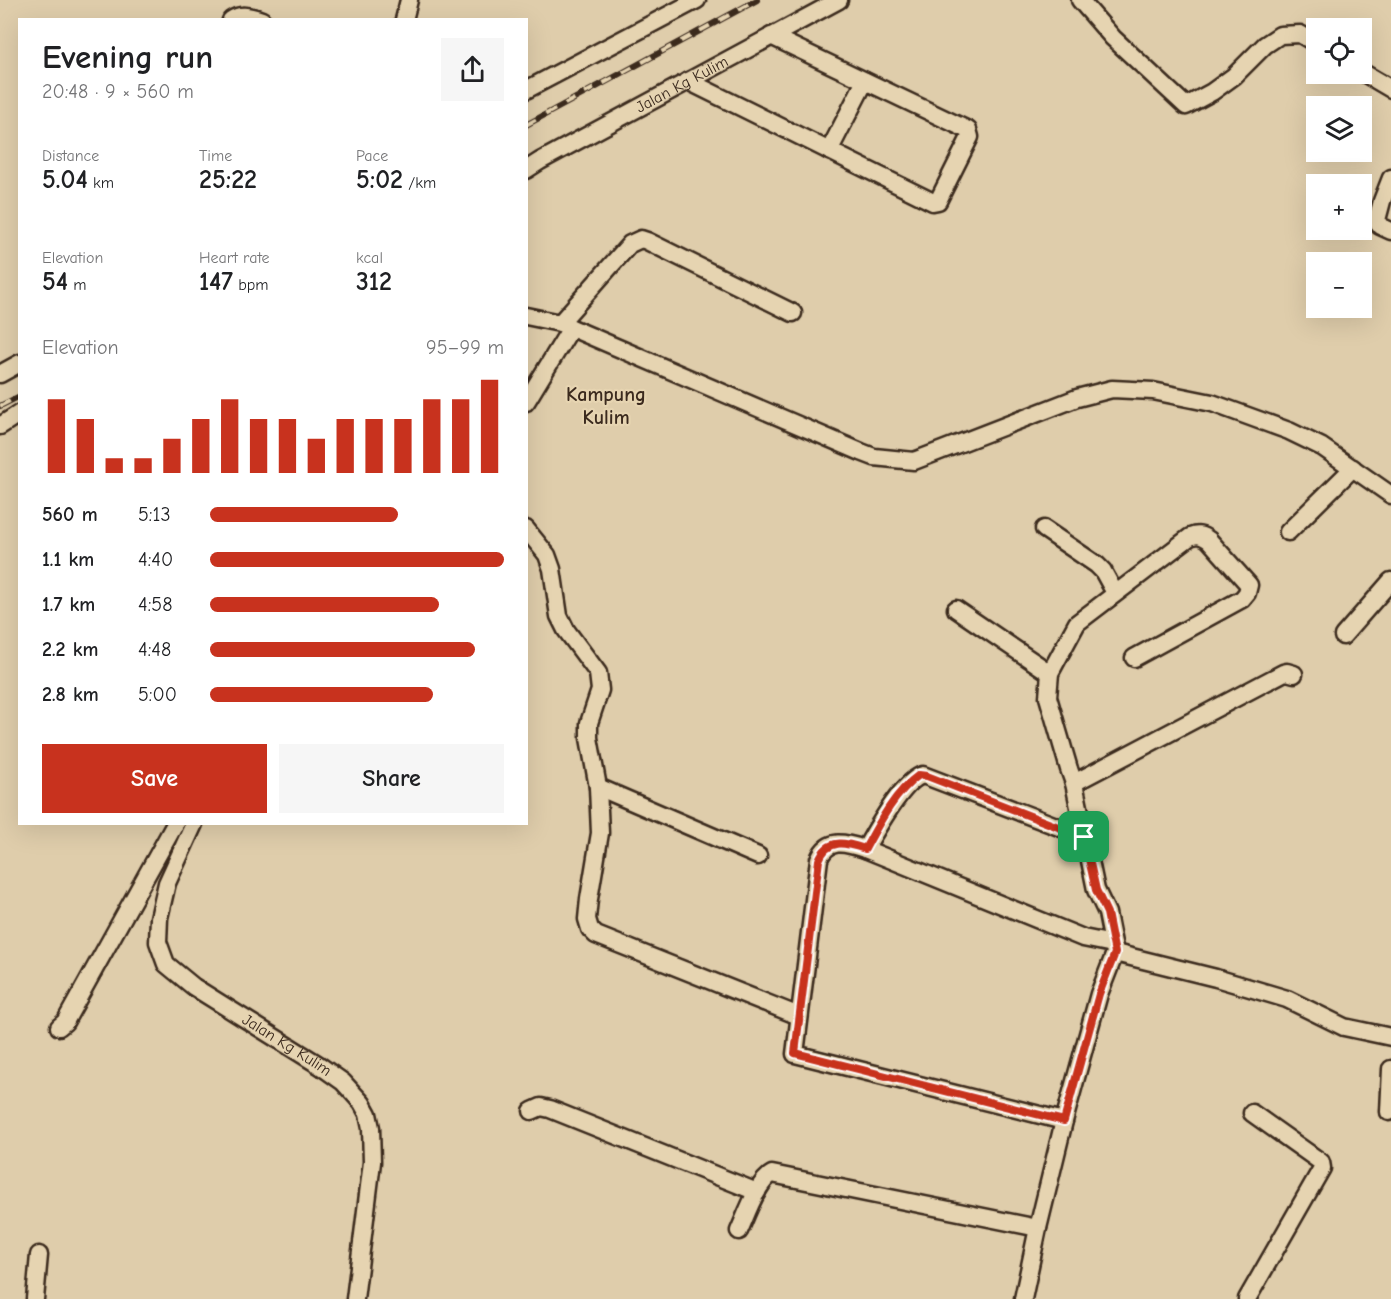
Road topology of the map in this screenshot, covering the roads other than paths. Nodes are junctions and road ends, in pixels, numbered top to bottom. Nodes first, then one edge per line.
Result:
1 (409, 0) edge
2 (697, 0) edge
3 (839, 0) edge
4 (1080, 0) edge
5 (234, 18) edge
6 (257, 18) edge
7 (404, 18) edge
8 (771, 36) junction
9 (1306, 38) edge
10 (1372, 78) edge
11 (688, 81) junction
12 (865, 81) junction
13 (528, 89) edge
14 (1391, 89) edge
15 (829, 151) junction
16 (528, 169) edge
17 (1391, 178) edge
18 (1391, 231) edge
19 (793, 313) dead end
20 (528, 316) edge
21 (566, 326) junction
22 (18, 364) edge
23 (0, 374) edge
24 (528, 398) edge
25 (18, 414) edge
26 (0, 426) edge
27 (1353, 468) junction
28 (1391, 495) edge
29 (1044, 529) dead end
30 (528, 532) edge
31 (1288, 532) dead end
32 (1391, 581) edge
33 (1115, 592) junction
34 (956, 609) dead end
35 (1343, 636) dead end
36 (1134, 658) dead end
37 (1050, 673) junction
38 (1294, 674) dead end
39 (1074, 783) junction
40 (598, 786) junction
41 (174, 825) edge
42 (194, 825) edge
43 (1084, 837) junction
44 (865, 849) junction
45 (758, 856) dead end
46 (131, 902) junction
47 (159, 918) junction
48 (1114, 949) junction
49 (799, 1016) junction
50 (59, 1027) dead end
51 (1391, 1037) edge
52 (1391, 1069) edge
53 (532, 1111) dead end
54 (1389, 1112) dead end
55 (1252, 1113) dead end
56 (1064, 1121) junction
57 (757, 1192) junction
58 (1038, 1228) junction
59 (739, 1231) dead end
60 (39, 1255) dead end
61 (35, 1299) edge
62 (355, 1299) edge
63 (1023, 1299) edge
64 (1247, 1299) edge

1 - 7 street
2 - 13 street
3 - 8 street, Jalan Kg Kulim
4 - 9 street
5 - 6 street
8 - 11 street, Jalan Kg Kulim
8 - 12 street
10 - 14 street
11 - 15 street
11 - 16 street, Jalan Kg Kulim
12 - 15 street
12 - 15 street
17 - 18 street
19 - 21 street
20 - 21 street
21 - 24 street
21 - 27 street
22 - 23 street
25 - 26 street
27 - 28 street
27 - 31 street
29 - 33 street
30 - 40 street
32 - 35 street
33 - 36 street
33 - 37 street
34 - 37 street
37 - 39 street
38 - 39 street
39 - 43 street
40 - 45 street
40 - 49 street
41 - 46 street
42 - 47 street, Jalan Kg Kulim
43 - 44 street
43 - 48 street
44 - 48 street
44 - 49 street
46 - 47 street
46 - 50 street
47 - 62 street, Jalan Kg Kulim
48 - 51 street
48 - 56 street
49 - 56 street
52 - 54 street
53 - 57 street
55 - 64 street
56 - 58 street
57 - 58 street
57 - 59 street
58 - 63 street
60 - 61 street

